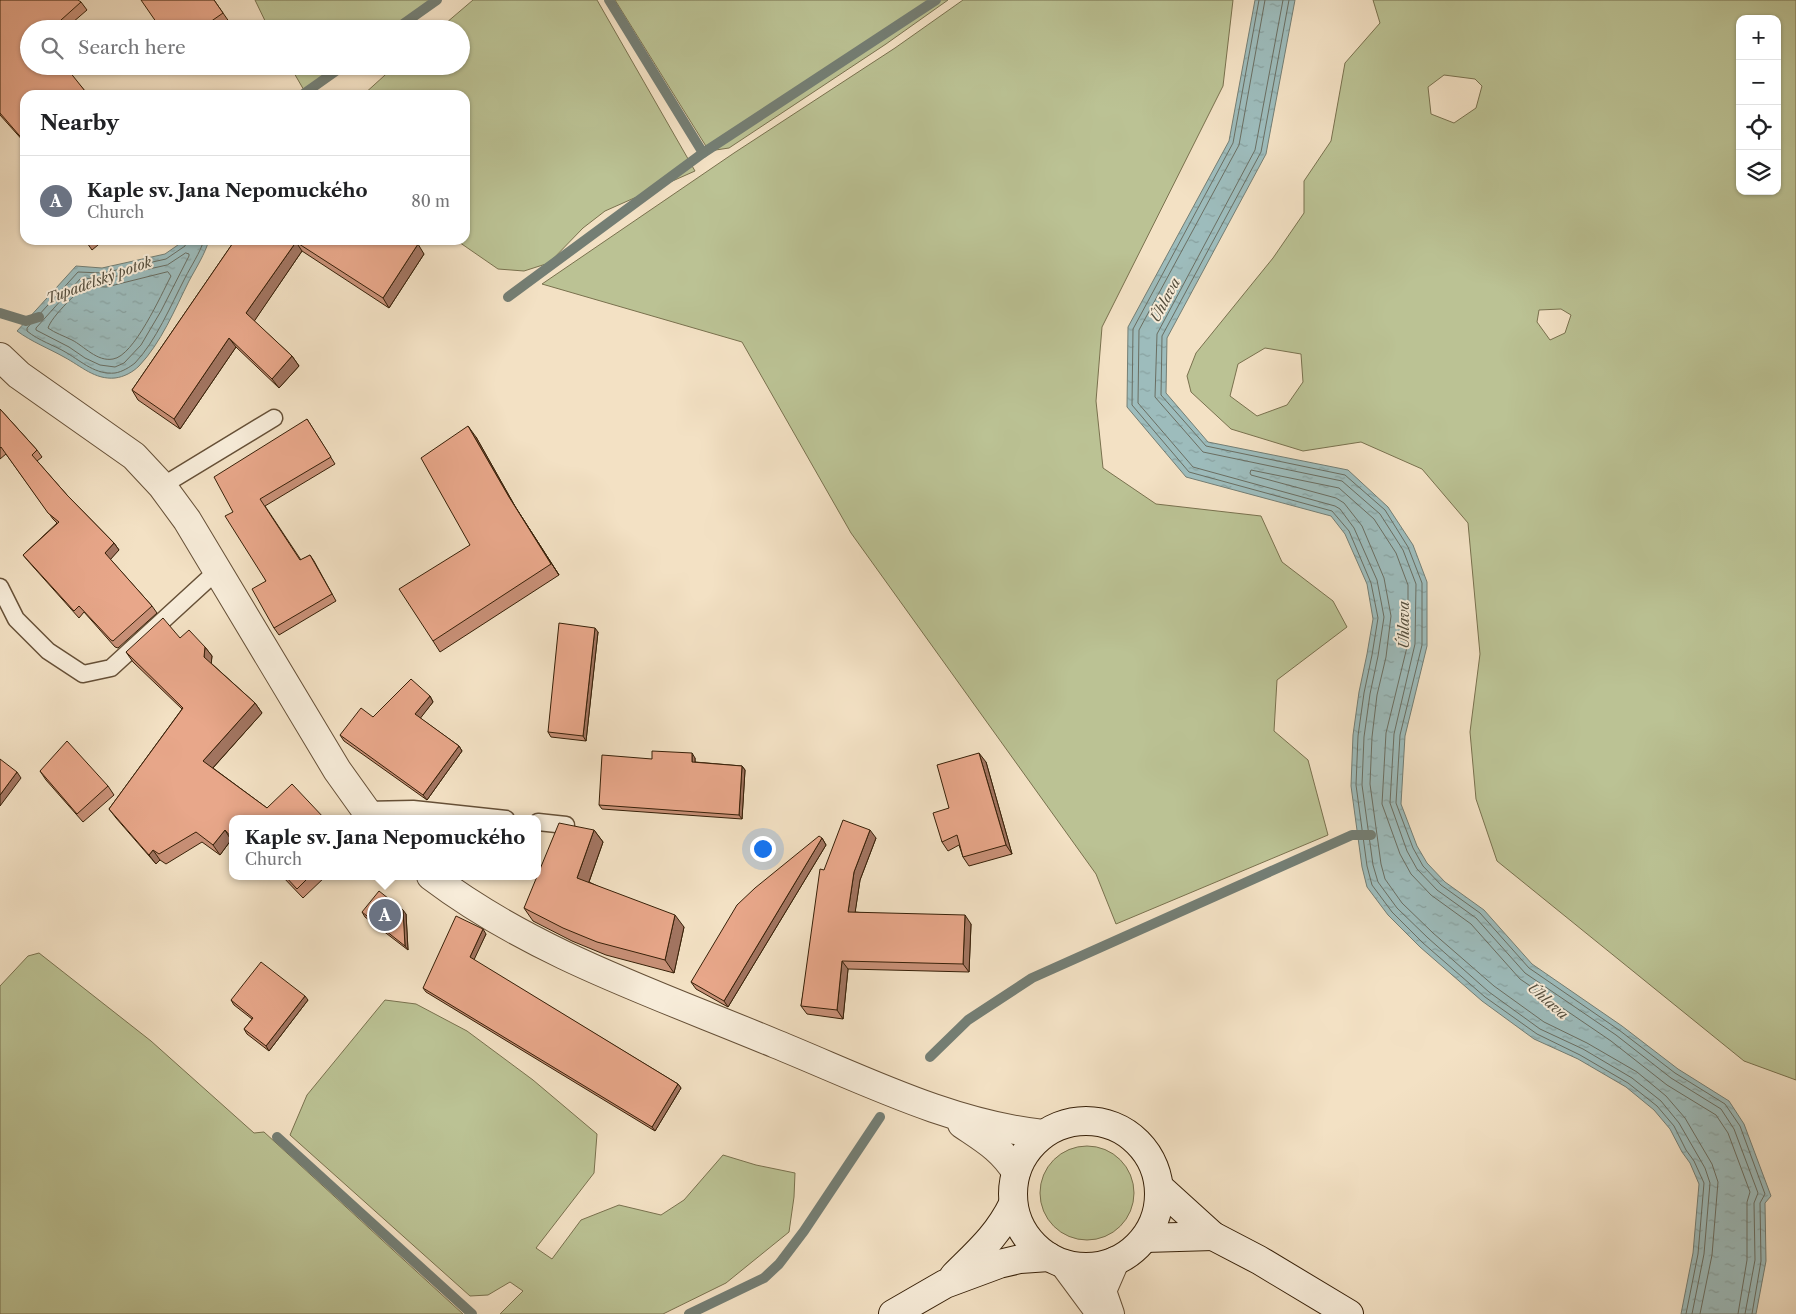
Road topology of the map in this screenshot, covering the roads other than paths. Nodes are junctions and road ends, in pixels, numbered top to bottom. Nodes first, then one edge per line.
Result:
1 (0, 357) edge
2 (274, 418) dead end
3 (162, 486) junction
4 (218, 570) junction
5 (0, 587) edge
6 (368, 815) edge
7 (469, 815) edge
8 (541, 822) edge
9 (566, 825) edge
10 (437, 880) edge
11 (946, 1114) junction
12 (1043, 1134) junction
13 (1016, 1172) junction
14 (1159, 1187) junction
15 (1013, 1204) junction
16 (1213, 1236) junction
17 (1145, 1238) junction
18 (1057, 1261) junction
19 (1115, 1262) junction
20 (946, 1284) junction
21 (893, 1314) edge
22 (1101, 1314) edge
23 (1110, 1314) edge
24 (1349, 1314) edge

1 - 3 street
2 - 3 lane
3 - 4 street
4 - 5 lane
4 - 6 street
6 - 7 lane
8 - 9 lane
10 - 11 street
11 - 12 street
11 - 13 street
12 - 13 street
12 - 14 street
13 - 15 street
14 - 16 street
14 - 17 street
15 - 18 street
15 - 20 street
16 - 17 street
16 - 24 street
17 - 19 street
18 - 19 street
18 - 20 street
18 - 22 street
19 - 23 street
20 - 21 street

